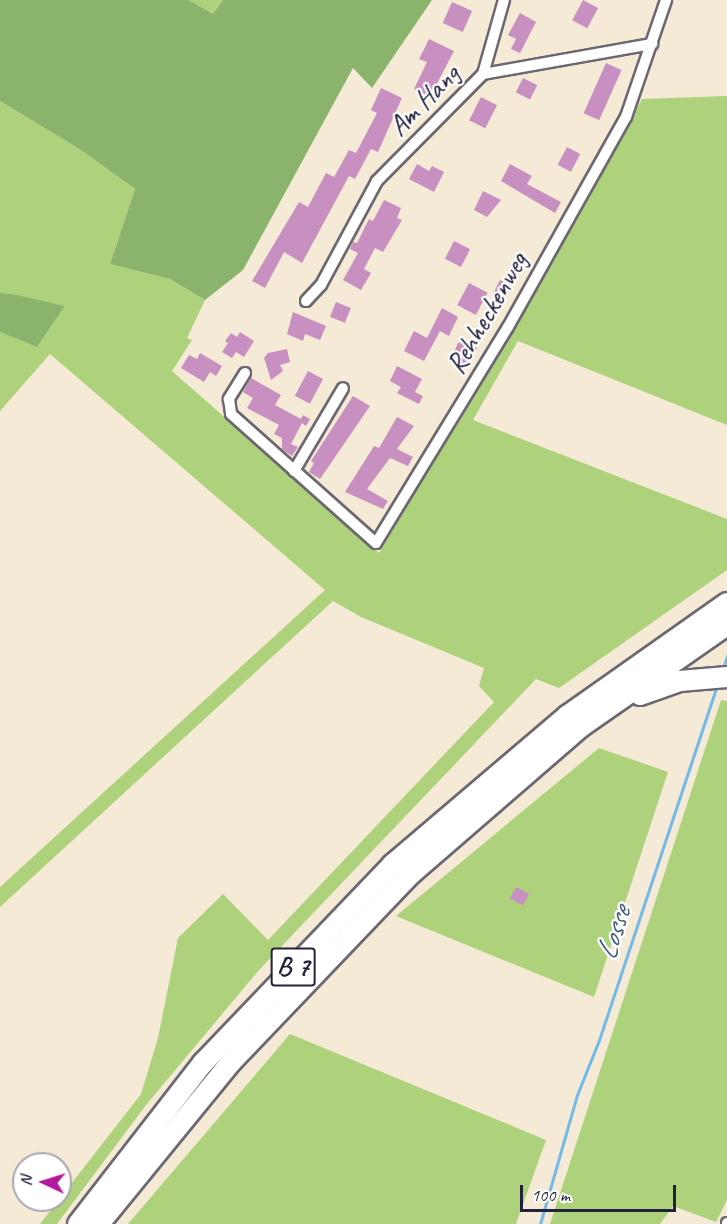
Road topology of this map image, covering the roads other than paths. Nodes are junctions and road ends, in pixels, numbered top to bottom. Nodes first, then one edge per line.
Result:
1 (504, 0) edge
2 (666, 0) edge
3 (652, 44) junction
4 (483, 74) junction
5 (306, 301) dead end
6 (245, 373) dead end
7 (343, 388) dead end
8 (294, 471) junction
9 (724, 612) edge
10 (727, 677) edge
11 (604, 710) junction
12 (78, 1224) edge
13 (99, 1224) edge

1 - 4 street
2 - 3 street, Rehheckenweg
3 - 4 street, Am Hang
3 - 8 street, Rehheckenweg
4 - 5 street, Am Hang
6 - 8 street, Rehheckenweg
7 - 8 street
9 - 11 highway, B 7
9 - 12 highway, B 7
10 - 11 highway
11 - 13 highway, B 7

